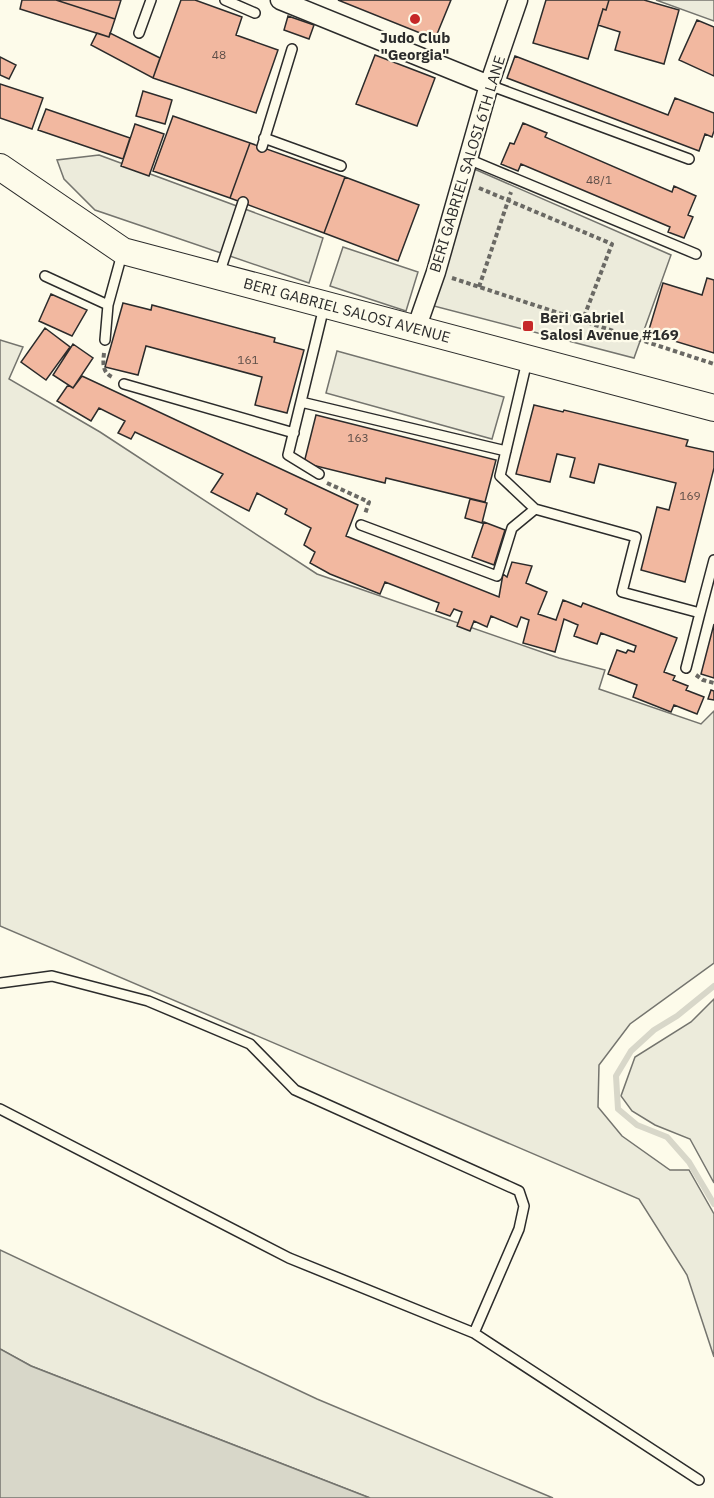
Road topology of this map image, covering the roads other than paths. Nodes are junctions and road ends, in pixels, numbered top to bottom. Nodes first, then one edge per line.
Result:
1 (151, 0) edge
2 (225, 0) edge
3 (280, 0) edge
4 (518, 0) edge
5 (310, 6) edge
6 (255, 13) dead end
7 (140, 33) dead end
8 (292, 49) dead end
9 (489, 85) junction
10 (468, 159) junction
11 (689, 159) dead end
12 (341, 166) dead end
13 (0, 167) edge
14 (243, 202) dead end
15 (123, 251) junction
16 (696, 254) dead end
17 (45, 276) dead end
18 (218, 277) junction
19 (108, 305) junction
20 (325, 305) junction
21 (416, 328) junction
22 (105, 340) road end
23 (528, 358) junction
24 (124, 384) road end
25 (301, 402) junction
26 (714, 408) edge
27 (294, 433) junction
28 (506, 451) junction
29 (319, 474) road end
30 (535, 509) junction
31 (361, 525) road end
32 (714, 560) edge
33 (700, 613) junction
34 (686, 668) dead end
35 (0, 983) edge
36 (0, 1109) edge
37 (474, 1333) junction
38 (699, 1479) dead end

1 - 7 lane
2 - 6 lane
3 - 5 street
4 - 9 street, BERI GABRIEL SALOSI 6TH LANE
5 - 9 street
8 - 12 lane
9 - 10 street, BERI GABRIEL SALOSI 6TH LANE
9 - 11 lane
10 - 16 lane
10 - 21 street, BERI GABRIEL SALOSI 6TH LANE
13 - 15 main road, BERI GABRIEL SALOSI AVENUE
14 - 18 lane
15 - 18 main road, BERI GABRIEL SALOSI AVENUE
15 - 19 lane
17 - 19 lane
18 - 20 main road, BERI GABRIEL SALOSI AVENUE
19 - 22 lane
20 - 21 main road, BERI GABRIEL SALOSI AVENUE
20 - 25 lane
21 - 23 main road, BERI GABRIEL SALOSI AVENUE
23 - 26 main road, BERI GABRIEL SALOSI AVENUE
23 - 28 lane
24 - 27 lane
25 - 27 lane
25 - 28 lane
27 - 29 lane
28 - 30 lane
30 - 31 lane
30 - 33 lane
32 - 33 lane
33 - 34 lane
35 - 37 lane
36 - 37 lane
37 - 38 lane

